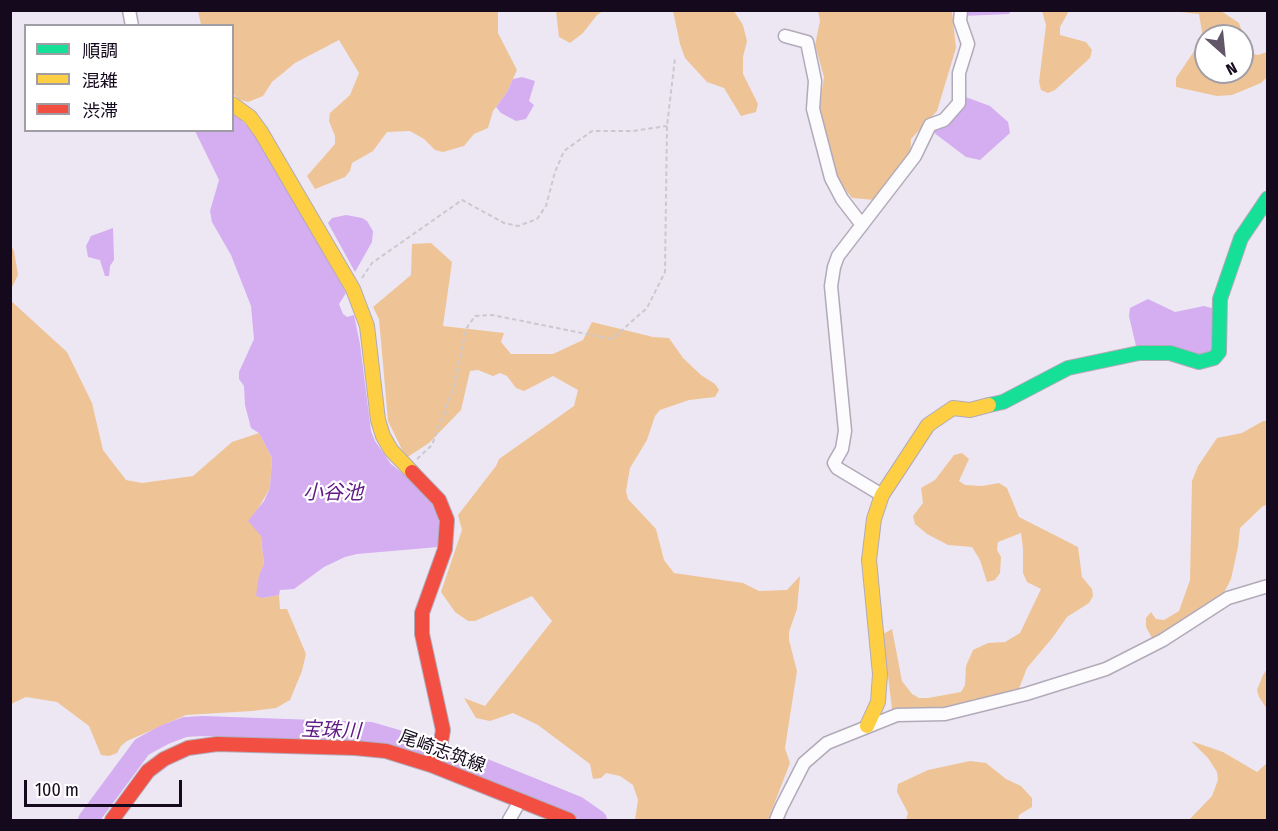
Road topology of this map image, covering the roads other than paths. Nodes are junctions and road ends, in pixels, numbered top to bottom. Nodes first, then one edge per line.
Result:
1 (961, 10) edge
2 (785, 36) dead end
3 (234, 105) edge
4 (1268, 198) edge
5 (862, 225) junction
6 (882, 495) junction
7 (1268, 586) edge
8 (867, 726) junction
9 (432, 762) junction
10 (520, 801) junction
11 (112, 820) edge
12 (509, 820) edge
13 (568, 820) edge
14 (776, 820) edge

1 - 5 street
2 - 5 street
3 - 9 street
4 - 6 street
5 - 6 street
6 - 8 street
7 - 8 street
8 - 14 street
9 - 10 street, 尾崎志筑線
9 - 11 street, 尾崎志筑線
10 - 12 street
10 - 13 street, 尾崎志筑線

